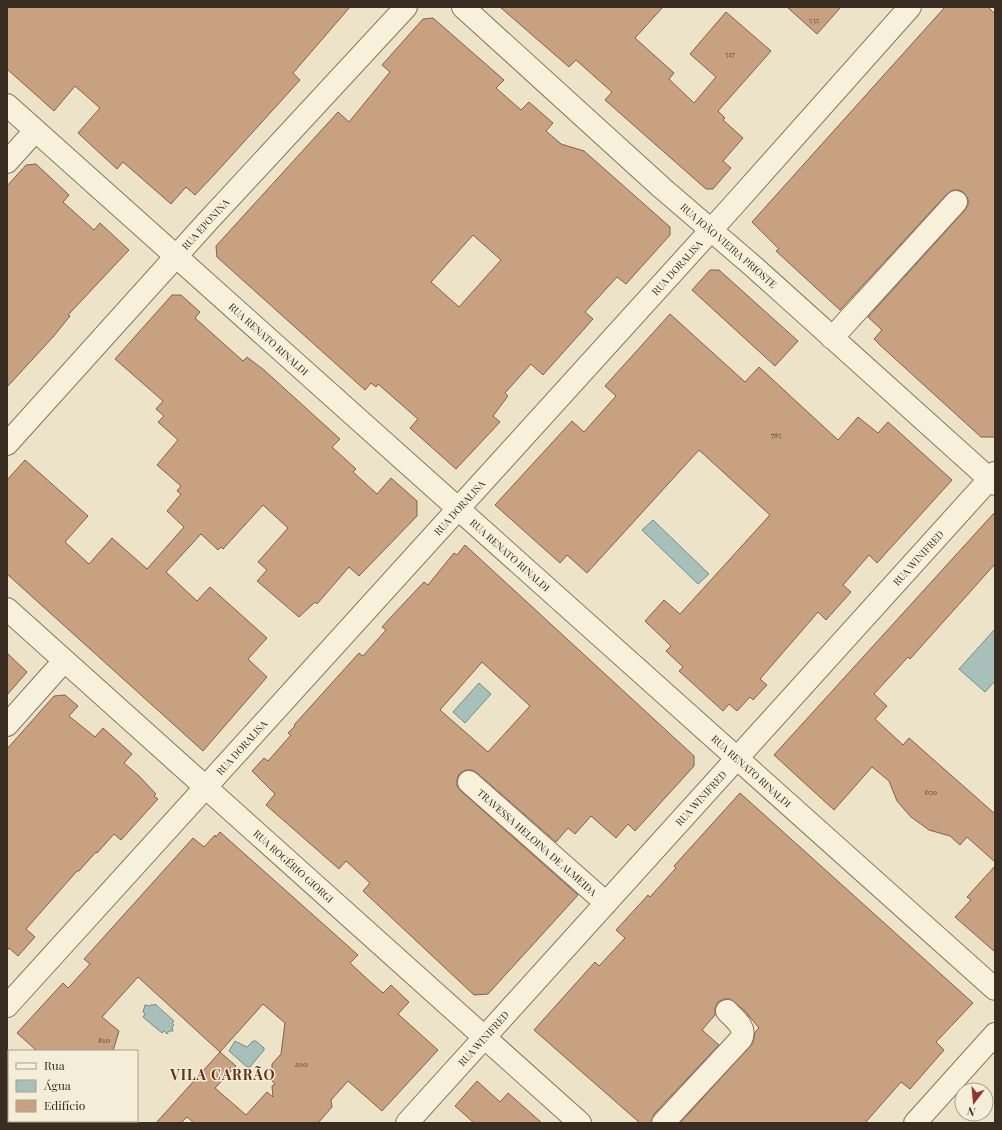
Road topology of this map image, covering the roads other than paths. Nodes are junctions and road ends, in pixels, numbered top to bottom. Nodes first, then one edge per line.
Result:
1 (406, 7) edge
2 (463, 7) edge
3 (910, 7) edge
4 (7, 105) edge
5 (35, 131) junction
6 (7, 162) edge
7 (956, 202) dead end
8 (710, 230) junction
9 (175, 257) junction
10 (832, 338) junction
11 (7, 444) edge
12 (993, 479) edge
13 (459, 508) junction
14 (7, 609) edge
15 (64, 661) junction
16 (7, 725) edge
17 (738, 759) junction
18 (469, 782) dead end
19 (205, 788) junction
20 (606, 903) junction
21 (995, 989) edge
22 (7, 1006) edge
23 (726, 1011) dead end
24 (995, 1034) edge
25 (484, 1037) junction
26 (407, 1123) edge
27 (580, 1123) edge
28 (663, 1123) edge
29 (915, 1123) edge

1 - 9 street, RUA EPONINA
2 - 8 street, RUA JOÃO VIEIRA PRIOSTE
3 - 8 street, RUA DORALISA
4 - 5 street, RUA RENATO RINALDI
5 - 6 street
5 - 9 street, RUA RENATO RINALDI
7 - 10 street
8 - 10 street, RUA JOÃO VIEIRA PRIOSTE
8 - 13 street, RUA DORALISA
9 - 11 street, RUA EPONINA
9 - 13 street, RUA RENATO RINALDI
10 - 12 street, RUA JOÃO VIEIRA PRIOSTE
12 - 17 street, RUA WINIFRED
13 - 17 street, RUA RENATO RINALDI
13 - 19 street, RUA DORALISA
14 - 15 street, RUA ROGÉRIO GIORGI
15 - 16 street
15 - 19 street, RUA ROGÉRIO GIORGI
17 - 20 street, RUA WINIFRED
17 - 21 street, RUA RENATO RINALDI
18 - 20 street, TRAVESSA HELOINA DE ALMEIDA
19 - 22 street, RUA DORALISA
19 - 25 street, RUA ROGÉRIO GIORGI
20 - 25 street, RUA WINIFRED
23 - 28 street
24 - 29 street
25 - 26 street, RUA WINIFRED
25 - 27 street, RUA ROGÉRIO GIORGI

